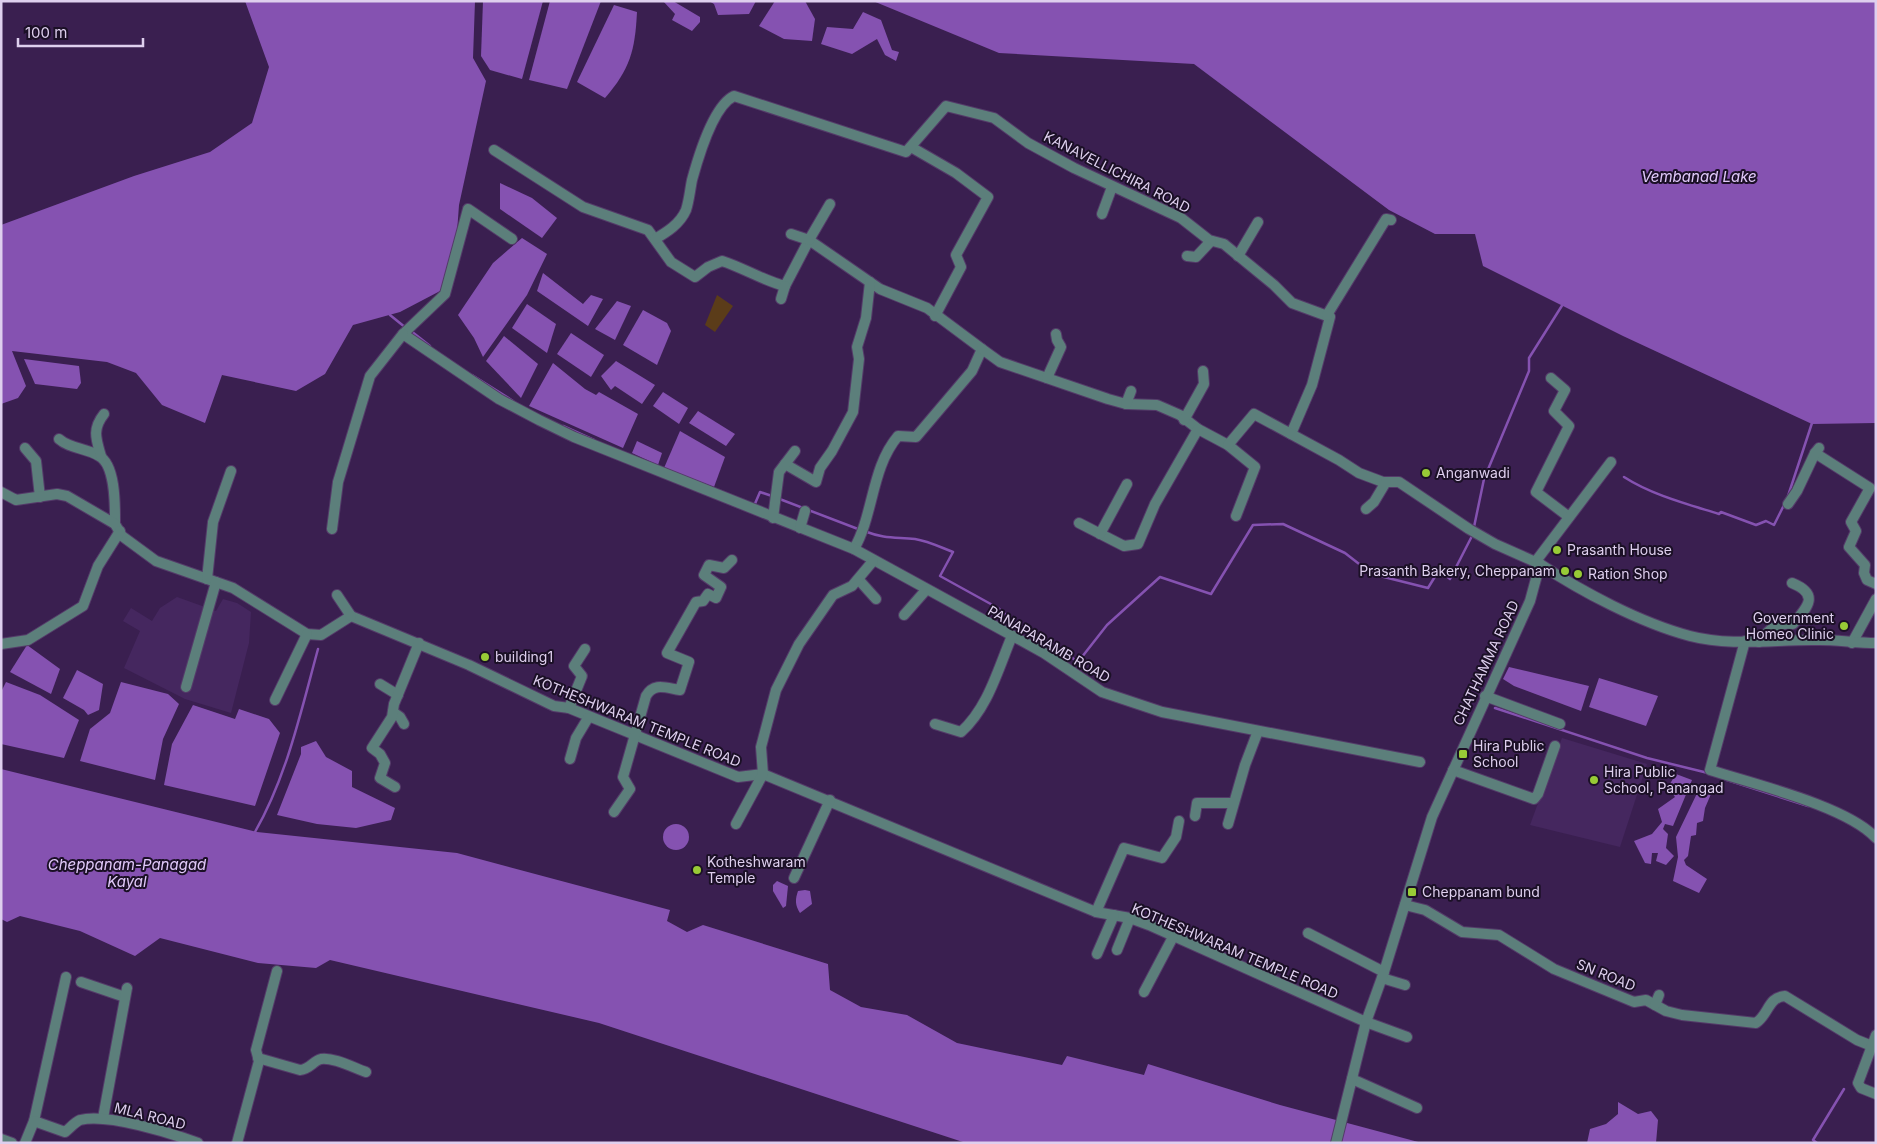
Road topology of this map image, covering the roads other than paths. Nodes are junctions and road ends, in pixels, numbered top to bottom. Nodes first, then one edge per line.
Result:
1 (911, 147) junction
2 (494, 150) dead end
3 (1112, 187) junction
4 (830, 204) dead end
5 (1102, 214) dead end
6 (1390, 220) dead end
7 (1258, 222) dead end
8 (791, 234) dead end
9 (512, 239) dead end
10 (655, 239) junction
11 (809, 240) junction
12 (1211, 241) junction
13 (1187, 256) dead end
14 (1238, 256) junction
15 (870, 282) junction
16 (785, 286) junction
17 (781, 299) dead end
18 (1327, 315) junction
19 (935, 316) junction
20 (402, 334) junction
21 (1056, 334) dead end
22 (982, 349) junction
23 (1203, 371) dead end
24 (1047, 378) junction
25 (1551, 378) dead end
26 (1131, 391) dead end
27 (1126, 404) junction
28 (104, 414) dead end
29 (1184, 420) junction
30 (1198, 429) junction
31 (1291, 434) junction
32 (59, 439) dead end
33 (1228, 446) junction
34 (25, 448) dead end
35 (795, 451) dead end
36 (101, 456) junction
37 (1611, 462) dead end
38 (785, 464) junction
39 (231, 472) dead end
40 (1386, 482) junction
41 (1127, 484) dead end
42 (2, 493) edge
43 (40, 497) junction
44 (1788, 504) dead end
45 (1366, 509) dead end
46 (805, 511) dead end
47 (1236, 516) dead end
48 (1569, 517) junction
49 (773, 518) junction
50 (1079, 523) dead end
51 (118, 527) junction
52 (800, 528) junction
53 (332, 529) dead end
54 (1100, 534) junction
55 (854, 550) junction
56 (732, 560) dead end
57 (873, 561) junction
58 (1538, 562) junction
59 (859, 580) junction
60 (212, 581) junction
61 (1792, 583) dead end
62 (1876, 584) edge
63 (926, 590) junction
64 (337, 595) dead end
65 (876, 599) dead end
66 (1876, 599) edge
67 (904, 615) dead end
68 (351, 616) junction
69 (307, 634) junction
70 (1012, 636) junction
71 (1745, 641) junction
72 (1759, 642) junction
73 (419, 643) junction
74 (1852, 643) junction
75 (1876, 643) edge
76 (1, 644) edge
77 (584, 648) dead end
78 (380, 684) dead end
79 (186, 687) dead end
80 (398, 695) junction
81 (1485, 696) junction
82 (275, 700) dead end
83 (568, 708) junction
84 (393, 712) junction
85 (588, 718) junction
86 (404, 724) dead end
87 (934, 724) dead end
88 (1560, 724) dead end
89 (1258, 731) junction
90 (634, 736) junction
91 (1555, 746) dead end
92 (570, 759) dead end
93 (1420, 762) dead end
94 (1453, 770) junction
95 (763, 774) junction
96 (395, 787) dead end
97 (830, 800) junction
98 (1233, 803) junction
99 (614, 812) dead end
100 (1195, 816) dead end
101 (1178, 821) dead end
102 (736, 824) dead end
103 (1228, 824) dead end
104 (1876, 838) edge
105 (794, 878) dead end
106 (1405, 905) junction
107 (1096, 912) junction
108 (1114, 915) junction
109 (1130, 918) junction
110 (1308, 933) dead end
111 (1173, 937) junction
112 (1117, 950) dead end
113 (1097, 954) dead end
114 (278, 971) dead end
115 (1383, 975) junction
116 (66, 977) dead end
117 (80, 982) dead end
118 (1405, 985) dead end
119 (1144, 992) dead end
120 (1366, 1022) junction
121 (1876, 1036) edge
122 (1407, 1037) dead end
123 (1870, 1045) junction
124 (258, 1058) junction
125 (366, 1072) dead end
126 (1352, 1079) junction
127 (1876, 1094) edge
128 (1417, 1108) dead end
129 (103, 1118) junction
130 (34, 1121) junction
131 (1, 1139) edge
132 (12, 1143) edge
133 (25, 1143) edge
134 (198, 1143) edge
135 (237, 1143) edge
136 (1336, 1143) edge

1 - 3 street, KANAVELLICHIRA ROAD
1 - 10 street
1 - 19 street
2 - 10 street
3 - 5 street
3 - 12 street, KANAVELLICHIRA ROAD
4 - 11 street
6 - 18 street
7 - 14 street
8 - 11 street
9 - 20 street
10 - 16 street
11 - 15 street
11 - 16 street
12 - 13 street
12 - 14 street, KANAVELLICHIRA ROAD
14 - 18 street, KANAVELLICHIRA ROAD
15 - 19 street
15 - 38 street
16 - 17 street
18 - 31 street
19 - 22 street
20 - 49 street, PANAPARAMB ROAD
20 - 53 street
21 - 24 street
22 - 24 street
22 - 55 street
23 - 29 street
24 - 27 street
25 - 48 street
26 - 27 street
27 - 29 street
28 - 36 street
29 - 30 street
30 - 33 street
30 - 54 street
31 - 33 street
31 - 40 street
32 - 36 street
33 - 47 street
34 - 43 street
35 - 38 street
36 - 51 street
37 - 48 street
38 - 49 street
39 - 60 street
40 - 45 street
40 - 58 street
41 - 54 street
42 - 43 street
43 - 51 street
44 - 62 street
46 - 52 street
48 - 58 street
49 - 52 street, PANAPARAMB ROAD
50 - 54 street
51 - 60 street
51 - 76 street
52 - 55 street, PANAPARAMB ROAD
55 - 57 street, PANAPARAMB ROAD
56 - 90 street
57 - 59 street
57 - 63 street, PANAPARAMB ROAD
58 - 71 street
58 - 81 street, CHATHAMMA ROAD
59 - 65 street
59 - 95 street
60 - 69 street
60 - 79 street
61 - 72 street
63 - 67 street
63 - 70 street, PANAPARAMB ROAD
64 - 68 street
66 - 74 street
68 - 69 street
68 - 73 street, KOTHESHWARAM TEMPLE ROAD
69 - 82 street
70 - 87 street
70 - 89 street, PANAPARAMB ROAD
71 - 72 street
71 - 104 street
72 - 74 street
73 - 80 street
73 - 83 street, KOTHESHWARAM TEMPLE ROAD
74 - 75 street
77 - 83 street
78 - 80 street
80 - 84 street
81 - 88 street
81 - 94 street, CHATHAMMA ROAD
83 - 85 street, KOTHESHWARAM TEMPLE ROAD
84 - 86 street
84 - 96 street
85 - 90 street, KOTHESHWARAM TEMPLE ROAD
85 - 92 street
89 - 93 street, PANAPARAMB ROAD
89 - 98 street
90 - 95 street, KOTHESHWARAM TEMPLE ROAD
90 - 99 street
91 - 94 street
94 - 106 street, CHATHAMMA ROAD
95 - 97 street, KOTHESHWARAM TEMPLE ROAD
95 - 102 street
97 - 105 street
97 - 107 street, KOTHESHWARAM TEMPLE ROAD
98 - 100 street
98 - 103 street
101 - 107 street
106 - 115 street, CHATHAMMA ROAD
106 - 123 street, SN ROAD
107 - 108 street, KOTHESHWARAM TEMPLE ROAD
108 - 109 street, KOTHESHWARAM TEMPLE ROAD
108 - 113 street
109 - 111 street, KOTHESHWARAM TEMPLE ROAD
109 - 112 street
110 - 115 street
111 - 119 street
111 - 120 street, KOTHESHWARAM TEMPLE ROAD
114 - 124 street
115 - 118 street
115 - 120 street, CHATHAMMA ROAD
116 - 130 street
117 - 129 street
120 - 122 street, KOTHESHWARAM TEMPLE ROAD
120 - 126 street, CHATHAMMA ROAD
121 - 123 street
123 - 127 street
124 - 125 street
124 - 135 street
126 - 128 street
126 - 136 street, CHATHAMMA ROAD
129 - 130 street, MLA ROAD
129 - 134 street, MLA ROAD
130 - 133 street
131 - 132 street

